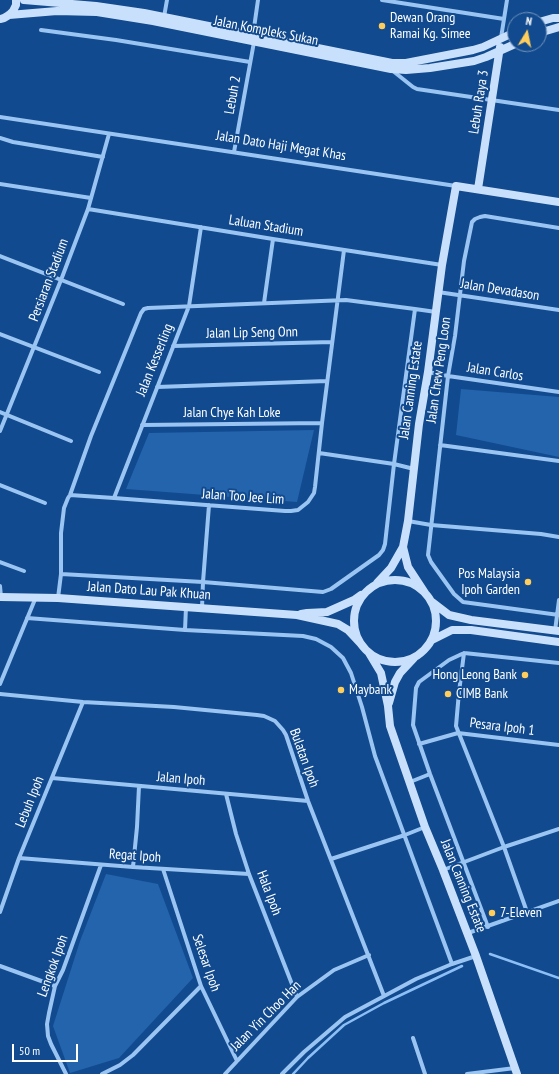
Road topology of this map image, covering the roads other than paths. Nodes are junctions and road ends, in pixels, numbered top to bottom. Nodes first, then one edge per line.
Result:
1 (16, 0) edge
2 (24, 0) edge
3 (167, 0) edge
4 (258, 0) edge
5 (382, 0) edge
6 (507, 0) edge
7 (69, 2) edge
8 (9, 15) junction
9 (164, 17) junction
10 (0, 18) edge
11 (559, 18) edge
12 (504, 19) junction
13 (547, 20) edge
14 (559, 27) edge
15 (41, 30) dead end
16 (547, 31) edge
17 (507, 36) edge
18 (254, 38) junction
19 (501, 39) junction
20 (507, 48) edge
21 (500, 51) junction
22 (250, 62) junction
23 (391, 69) junction
24 (492, 100) junction
25 (559, 110) edge
26 (0, 117) edge
27 (108, 134) junction
28 (0, 138) edge
29 (234, 152) junction
30 (103, 156) junction
31 (0, 184) edge
32 (456, 186) junction
33 (478, 189) junction
34 (91, 198) junction
35 (559, 202) edge
36 (88, 209) junction
37 (201, 227) junction
38 (559, 228) edge
39 (273, 239) junction
40 (344, 250) junction
41 (0, 256) edge
42 (442, 265) junction
43 (61, 280) junction
44 (438, 292) junction
45 (460, 295) junction
46 (337, 301) junction
47 (264, 303) junction
48 (123, 304) dead end
49 (189, 306) junction
50 (415, 309) junction
51 (559, 310) edge
52 (436, 312) junction
53 (0, 334) edge
54 (332, 342) junction
55 (173, 346) junction
56 (34, 347) junction
57 (99, 372) dead end
58 (428, 372) junction
59 (448, 376) junction
60 (327, 381) junction
61 (156, 387) junction
62 (559, 392) edge
63 (0, 412) edge
64 (6, 415) junction
65 (322, 423) junction
66 (142, 424) junction
67 (0, 431) edge
68 (71, 441) dead end
69 (440, 445) junction
70 (319, 453) junction
71 (559, 461) edge
72 (394, 464) junction
73 (414, 469) junction
74 (0, 485) edge
75 (70, 495) junction
76 (114, 498) junction
77 (45, 503) dead end
78 (209, 506) junction
79 (408, 521) junction
80 (431, 525) junction
81 (559, 537) edge
82 (403, 547) junction
83 (0, 562) edge
84 (24, 571) dead end
85 (61, 574) junction
86 (203, 582) junction
87 (375, 585) junction
88 (0, 586) edge
89 (366, 591) junction
90 (425, 593) junction
91 (0, 597) edge
92 (36, 597) junction
93 (58, 598) junction
94 (559, 600) edge
95 (432, 602) junction
96 (186, 606) junction
97 (202, 608) junction
98 (297, 615) junction
99 (558, 615) edge
100 (27, 618) junction
101 (185, 630) junction
102 (558, 631) edge
103 (432, 640) junction
104 (559, 642) edge
105 (362, 645) junction
106 (369, 653) junction
107 (464, 653) junction
108 (416, 656) junction
109 (559, 663) edge
110 (0, 684) edge
111 (0, 694) edge
112 (83, 702) junction
113 (388, 706) junction
114 (458, 733) junction
115 (419, 744) junction
116 (559, 745) edge
117 (430, 774) junction
118 (52, 778) junction
119 (410, 782) junction
120 (139, 786) junction
121 (226, 794) junction
122 (308, 801) junction
123 (425, 827) junction
124 (559, 829) edge
125 (405, 835) junction
126 (504, 847) junction
127 (20, 858) junction
128 (331, 859) junction
129 (464, 862) junction
130 (101, 865) junction
131 (133, 868) junction
132 (163, 869) junction
133 (443, 870) junction
134 (249, 874) junction
135 (559, 901) edge
136 (0, 912) edge
137 (527, 912) junction
138 (488, 927) junction
139 (468, 933) junction
140 (369, 955) junction
141 (476, 956) junction
142 (452, 964) junction
143 (0, 966) edge
144 (55, 986) junction
145 (201, 986) junction
146 (384, 996) junction
147 (297, 997) junction
148 (413, 1038) dead end
149 (237, 1061) junction
150 (516, 1071) edge
151 (106, 1073) edge
152 (66, 1074) edge
153 (225, 1074) edge
154 (282, 1074) edge
155 (425, 1074) edge
156 (467, 1074) edge

1 - 8 main road
2 - 7 main road, Jalan Kompleks Sukan
3 - 9 street
4 - 18 street, Lebuh 2
5 - 12 street
6 - 12 street, Lebuh Raya 3
7 - 9 main road, Jalan Kompleks Sukan
8 - 10 main road, Jalan Kompleks Sukan
8 - 18 main road, Jalan Kompleks Sukan
9 - 18 main road, Jalan Kompleks Sukan
11 - 13 main road
12 - 19 street, Lebuh Raya 3
14 - 16 main road
15 - 22 street
17 - 19 main road, Jalan Kompleks Sukan
18 - 19 main road, Jalan Kompleks Sukan
18 - 22 street, Lebuh 2
18 - 23 main road, Jalan Kompleks Sukan
19 - 21 main road, Lebuh Raya 3
20 - 21 main road, Jalan Kompleks Sukan
21 - 23 main road, Jalan Kompleks Sukan
21 - 24 main road, Lebuh Raya 3
22 - 29 street, Lebuh 2
23 - 24 street
24 - 25 street
24 - 33 main road, Lebuh Raya 3
26 - 27 street, Jalan Dato Haji Megat Khas
27 - 29 street, Jalan Dato Haji Megat Khas
27 - 30 street, Persiaran Stadium
28 - 30 street
29 - 32 street, Jalan Dato Haji Megat Khas
30 - 34 street, Persiaran Stadium
31 - 34 street
32 - 33 main road, Jalan Dato Haji Megat Khas
32 - 42 main road, Jalan Canning Estate
33 - 35 main road, Jalan Dato Haji Megat Khas
34 - 36 street, Persiaran Stadium
36 - 37 street, Laluan Stadium
36 - 43 street, Persiaran Stadium
37 - 39 street, Laluan Stadium
37 - 49 street, Jalan Kesserling
38 - 45 street, Jalan Chew Peng Loon
39 - 40 street, Laluan Stadium
39 - 47 street
40 - 42 street, Laluan Stadium
40 - 46 street, Jalan Too Jee Lim
41 - 43 street
42 - 44 main road, Jalan Canning Estate
43 - 48 street
43 - 56 street, Persiaran Stadium
44 - 45 street, Jalan Devadason
44 - 52 main road, Jalan Canning Estate
45 - 51 street, Jalan Devadason
45 - 59 street, Jalan Chew Peng Loon
46 - 47 street
46 - 50 street
46 - 54 street, Jalan Too Jee Lim
47 - 49 street
49 - 55 street, Jalan Kesserling
49 - 75 street
50 - 52 street
50 - 72 street
52 - 58 main road, Jalan Canning Estate
53 - 56 street
54 - 55 street, Jalan Lip Seng Onn
54 - 60 street, Jalan Too Jee Lim
55 - 61 street, Jalan Kesserling
56 - 57 street
56 - 64 street, Persiaran Stadium
58 - 59 street, Jalan Carlos
58 - 73 main road, Jalan Canning Estate
59 - 62 street, Jalan Carlos
59 - 69 street, Jalan Chew Peng Loon
60 - 61 street
60 - 65 street, Jalan Too Jee Lim
61 - 66 street, Jalan Kesserling
63 - 64 street
64 - 67 street, Persiaran Stadium
64 - 68 street
65 - 66 street, Jalan Chye Kah Loke
65 - 70 street, Jalan Too Jee Lim
66 - 76 street, Jalan Kesserling
69 - 71 street
69 - 80 street, Jalan Chew Peng Loon
70 - 72 street
70 - 78 street, Jalan Too Jee Lim
72 - 73 street
72 - 86 street
73 - 79 main road, Jalan Canning Estate
74 - 77 street
75 - 76 street, Jalan Too Jee Lim
75 - 85 street
76 - 78 street, Jalan Too Jee Lim
78 - 86 street
79 - 80 street
79 - 82 main road, Jalan Canning Estate
80 - 81 street
80 - 99 street, Jalan Chew Peng Loon
82 - 87 main road
82 - 90 main road, Jalan Canning Estate
83 - 84 street
85 - 86 street
85 - 93 street
86 - 97 street
87 - 89 main road
87 - 90 main road
88 - 91 street
89 - 98 main road, Jalan Dato Lau Pak Khuan
89 - 105 main road
90 - 95 main road
91 - 92 main road, Jalan Dato Lau Pak Khuan
92 - 93 main road, Jalan Dato Lau Pak Khuan
92 - 100 street
93 - 96 main road, Jalan Dato Lau Pak Khuan
94 - 99 street
95 - 102 main road
95 - 103 main road
96 - 97 main road, Jalan Dato Lau Pak Khuan
96 - 101 street
97 - 98 main road, Jalan Dato Lau Pak Khuan
98 - 105 main road, Jalan Dato Lau Pak Khuan
99 - 102 street
100 - 101 street
100 - 110 street
101 - 125 street
103 - 104 main road
103 - 108 main road
105 - 106 main road
106 - 108 main road
106 - 113 main road, Jalan Canning Estate
107 - 109 street
107 - 114 street
107 - 115 street
108 - 113 main road, Jalan Canning Estate
111 - 112 street, Bulatan Ipoh
112 - 118 street, Lebuh Ipoh
112 - 122 street, Bulatan Ipoh
113 - 119 main road, Jalan Canning Estate
114 - 115 street, Pesara Ipoh 1
114 - 116 street, Pesara Ipoh 1
114 - 126 street
115 - 117 street
117 - 119 street
117 - 129 street
118 - 120 street, Jalan Ipoh
118 - 127 street, Lebuh Ipoh
119 - 123 main road, Jalan Canning Estate
120 - 121 street, Jalan Ipoh
120 - 131 street
121 - 122 street, Jalan Ipoh
121 - 134 street, Hala Ipoh
122 - 128 street, Bulatan Ipoh
123 - 125 street
123 - 133 main road, Jalan Canning Estate
124 - 126 street
125 - 128 street
125 - 142 street
126 - 129 street
126 - 137 street
127 - 130 street, Regat Ipoh
127 - 136 street, Lebuh Ipoh
128 - 140 street, Bulatan Ipoh
129 - 133 street
129 - 138 street
130 - 131 street, Regat Ipoh
130 - 144 street, Lengkok Ipoh
131 - 132 street, Regat Ipoh
132 - 134 street, Regat Ipoh
132 - 145 street, Selesar Ipoh
133 - 139 main road, Jalan Canning Estate
134 - 147 street, Hala Ipoh
135 - 137 street
137 - 138 street
138 - 139 street
139 - 141 main road, Jalan Canning Estate
140 - 146 street, Bulatan Ipoh
140 - 147 street, Jalan Yin Choo Han
141 - 142 street
141 - 150 main road, Jalan Canning Estate
142 - 146 street
143 - 144 street
144 - 152 street, Lengkok Ipoh
145 - 149 street, Selesar Ipoh
145 - 151 street
146 - 154 street
147 - 149 street, Jalan Yin Choo Han
148 - 155 street
149 - 153 street, Jalan Yin Choo Han
150 - 156 street

